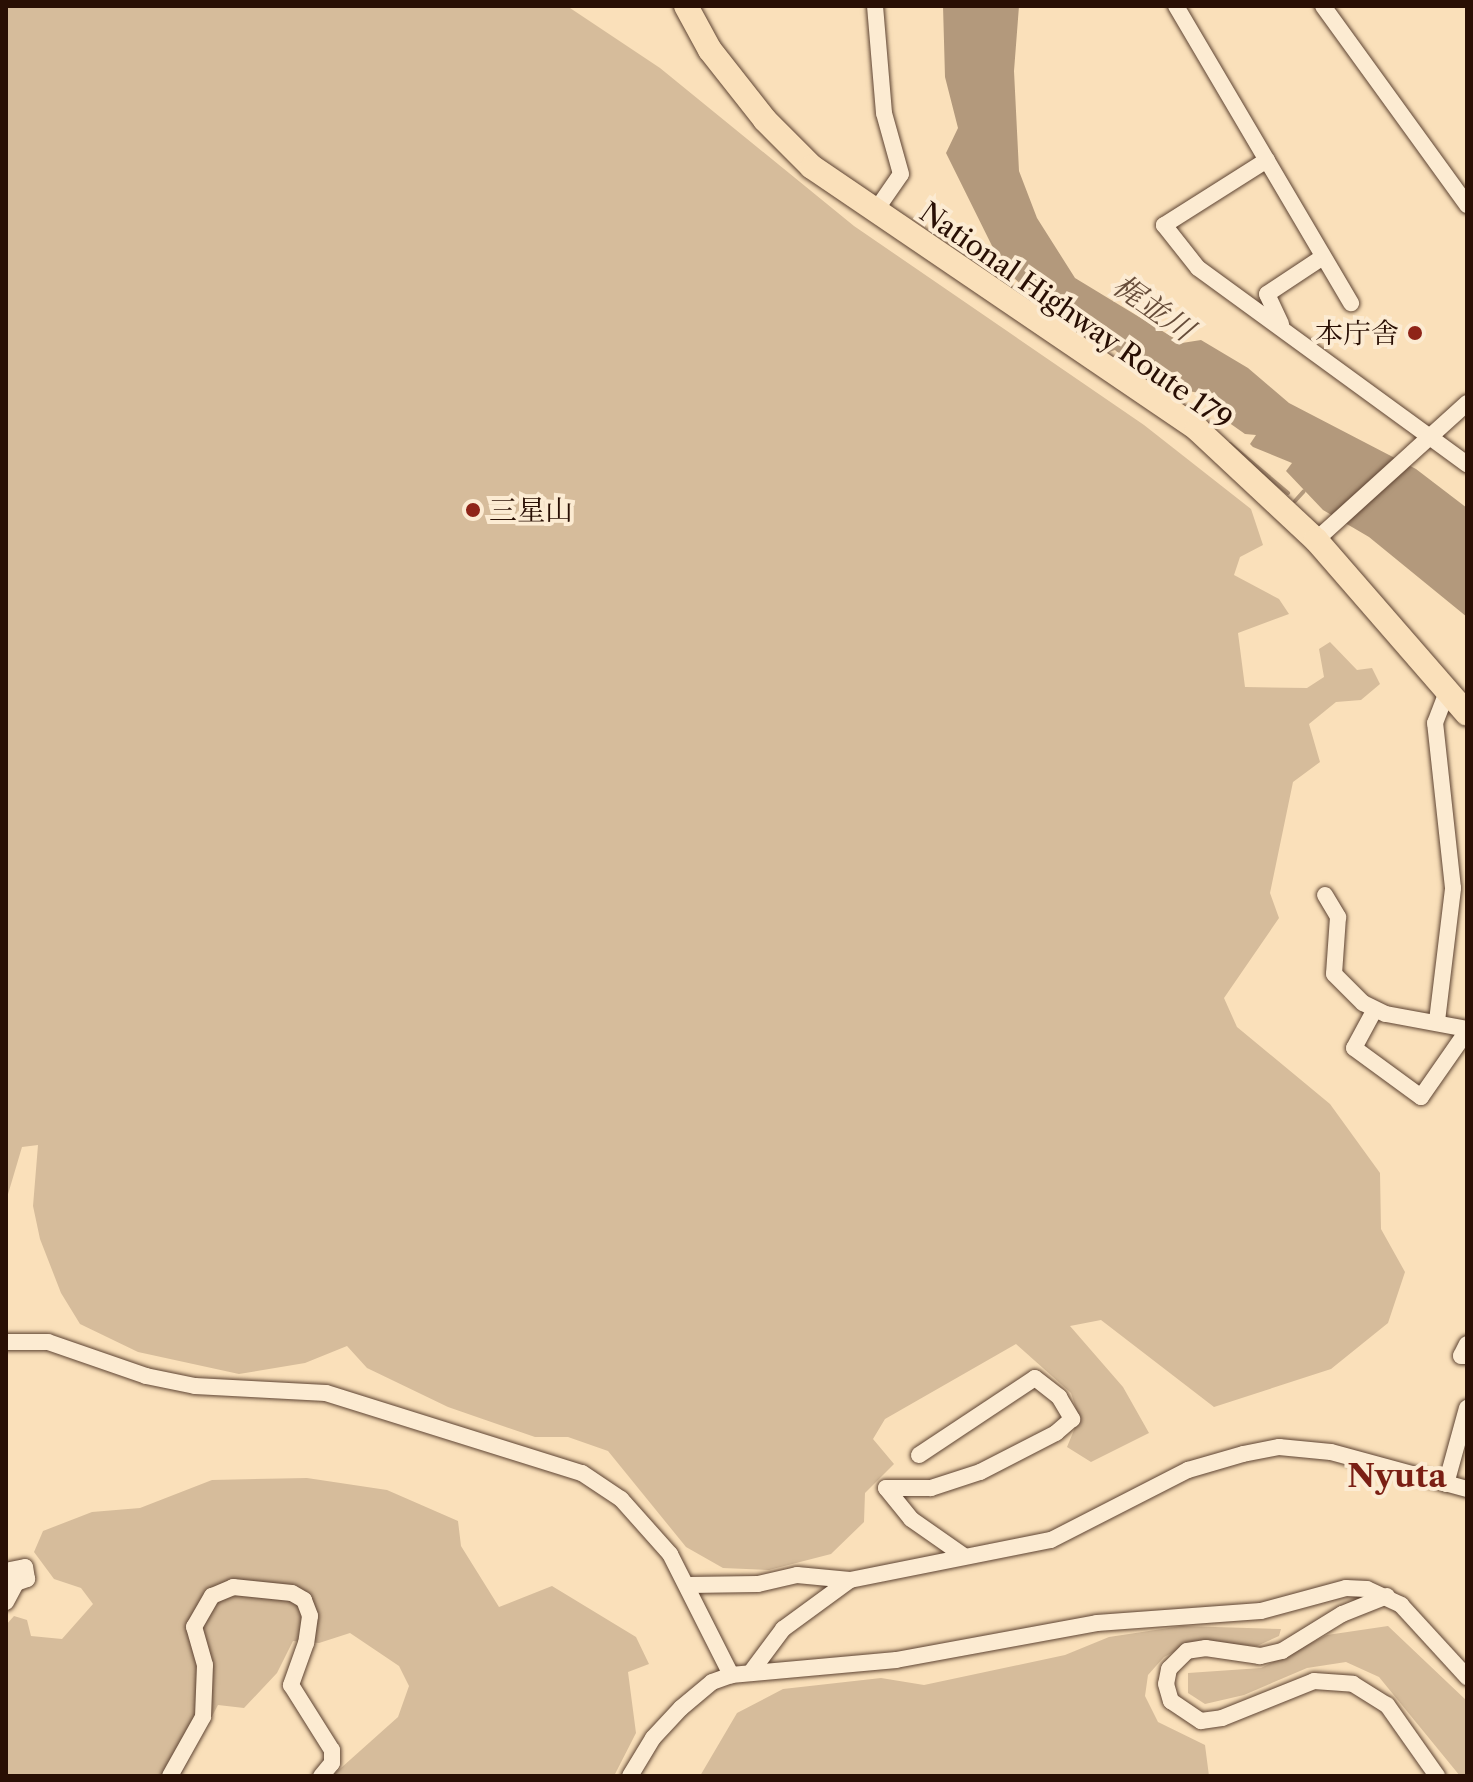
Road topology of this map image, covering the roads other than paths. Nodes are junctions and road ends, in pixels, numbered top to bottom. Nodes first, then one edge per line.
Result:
1 (686, 6) edge
2 (875, 6) edge
3 (1176, 6) edge
4 (1323, 6) edge
5 (1267, 160) junction
6 (1467, 205) edge
7 (874, 213) junction
8 (1323, 257) junction
9 (1351, 303) dead end
10 (1284, 329) junction
11 (1467, 403) edge
12 (1427, 439) junction
13 (1467, 464) edge
14 (1316, 540) junction
15 (1447, 691) junction
16 (1467, 714) edge
17 (1325, 895) dead end
18 (1374, 1011) junction
19 (1437, 1021) junction
20 (1467, 1030) edge
21 (6, 1342) edge
22 (1467, 1344) edge
23 (1467, 1356) edge
24 (1467, 1408) edge
25 (919, 1455) dead end
26 (1446, 1484) junction
27 (1467, 1489) edge
28 (964, 1556) junction
29 (850, 1580) junction
30 (16, 1583) dead end
31 (689, 1585) junction
32 (1387, 1596) junction
33 (6, 1602) edge
34 (751, 1672) junction
35 (731, 1675) junction
36 (1467, 1677) edge
37 (170, 1776) edge
38 (321, 1776) edge
39 (630, 1776) edge
40 (1437, 1776) edge

1 - 7 highway, National Highway Route 179
2 - 7 street
3 - 5 street
4 - 6 street
5 - 8 street
5 - 10 street
7 - 14 highway, National Highway Route 179
8 - 9 street
8 - 10 street
10 - 12 street
11 - 12 street
12 - 13 street
12 - 14 street
14 - 15 highway, National Highway Route 179
15 - 16 highway, National Highway Route 179
15 - 19 street
17 - 18 street
18 - 19 street
18 - 20 street
19 - 20 street
21 - 31 street
22 - 23 street
24 - 26 street
25 - 28 street
26 - 27 street
26 - 28 street
28 - 29 street
29 - 31 street
29 - 34 street
30 - 33 street
31 - 35 street
32 - 34 street
32 - 36 street
32 - 40 street
34 - 35 street
35 - 39 street
37 - 38 street

